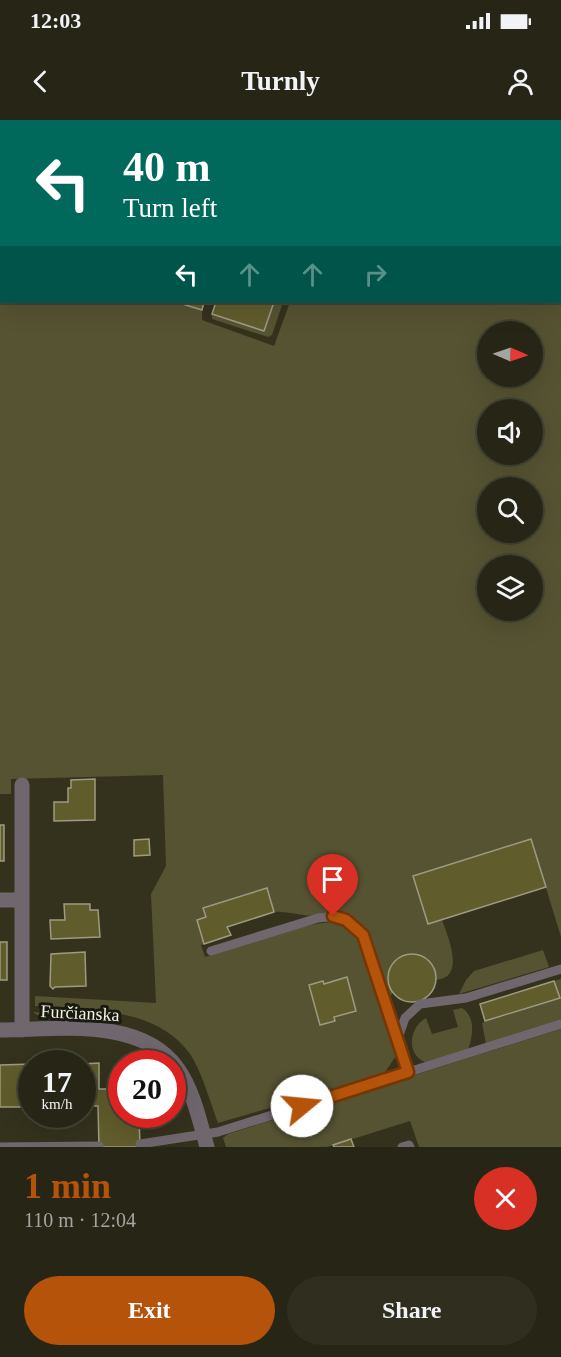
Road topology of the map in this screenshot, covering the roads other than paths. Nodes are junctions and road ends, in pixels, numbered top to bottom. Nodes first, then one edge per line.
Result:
1 (22, 785) dead end
2 (0, 900) edge
3 (22, 900) junction
4 (211, 951) dead end
5 (561, 969) edge
6 (561, 1024) edge
7 (0, 1030) edge
8 (22, 1030) junction
9 (398, 1038) junction
10 (408, 1072) junction
11 (206, 1141) edge
12 (140, 1144) dead end
13 (99, 1146) edge
14 (0, 1147) edge
15 (402, 1147) edge
16 (410, 1147) edge

1 - 3 street, Furčianska
2 - 3 street
3 - 8 street, Furčianska
4 - 9 lane
5 - 9 lane
6 - 10 lane
7 - 8 street, Furčianska
8 - 11 street, Furčianska
9 - 10 lane
10 - 11 lane
11 - 12 lane
13 - 14 lane
15 - 16 lane

